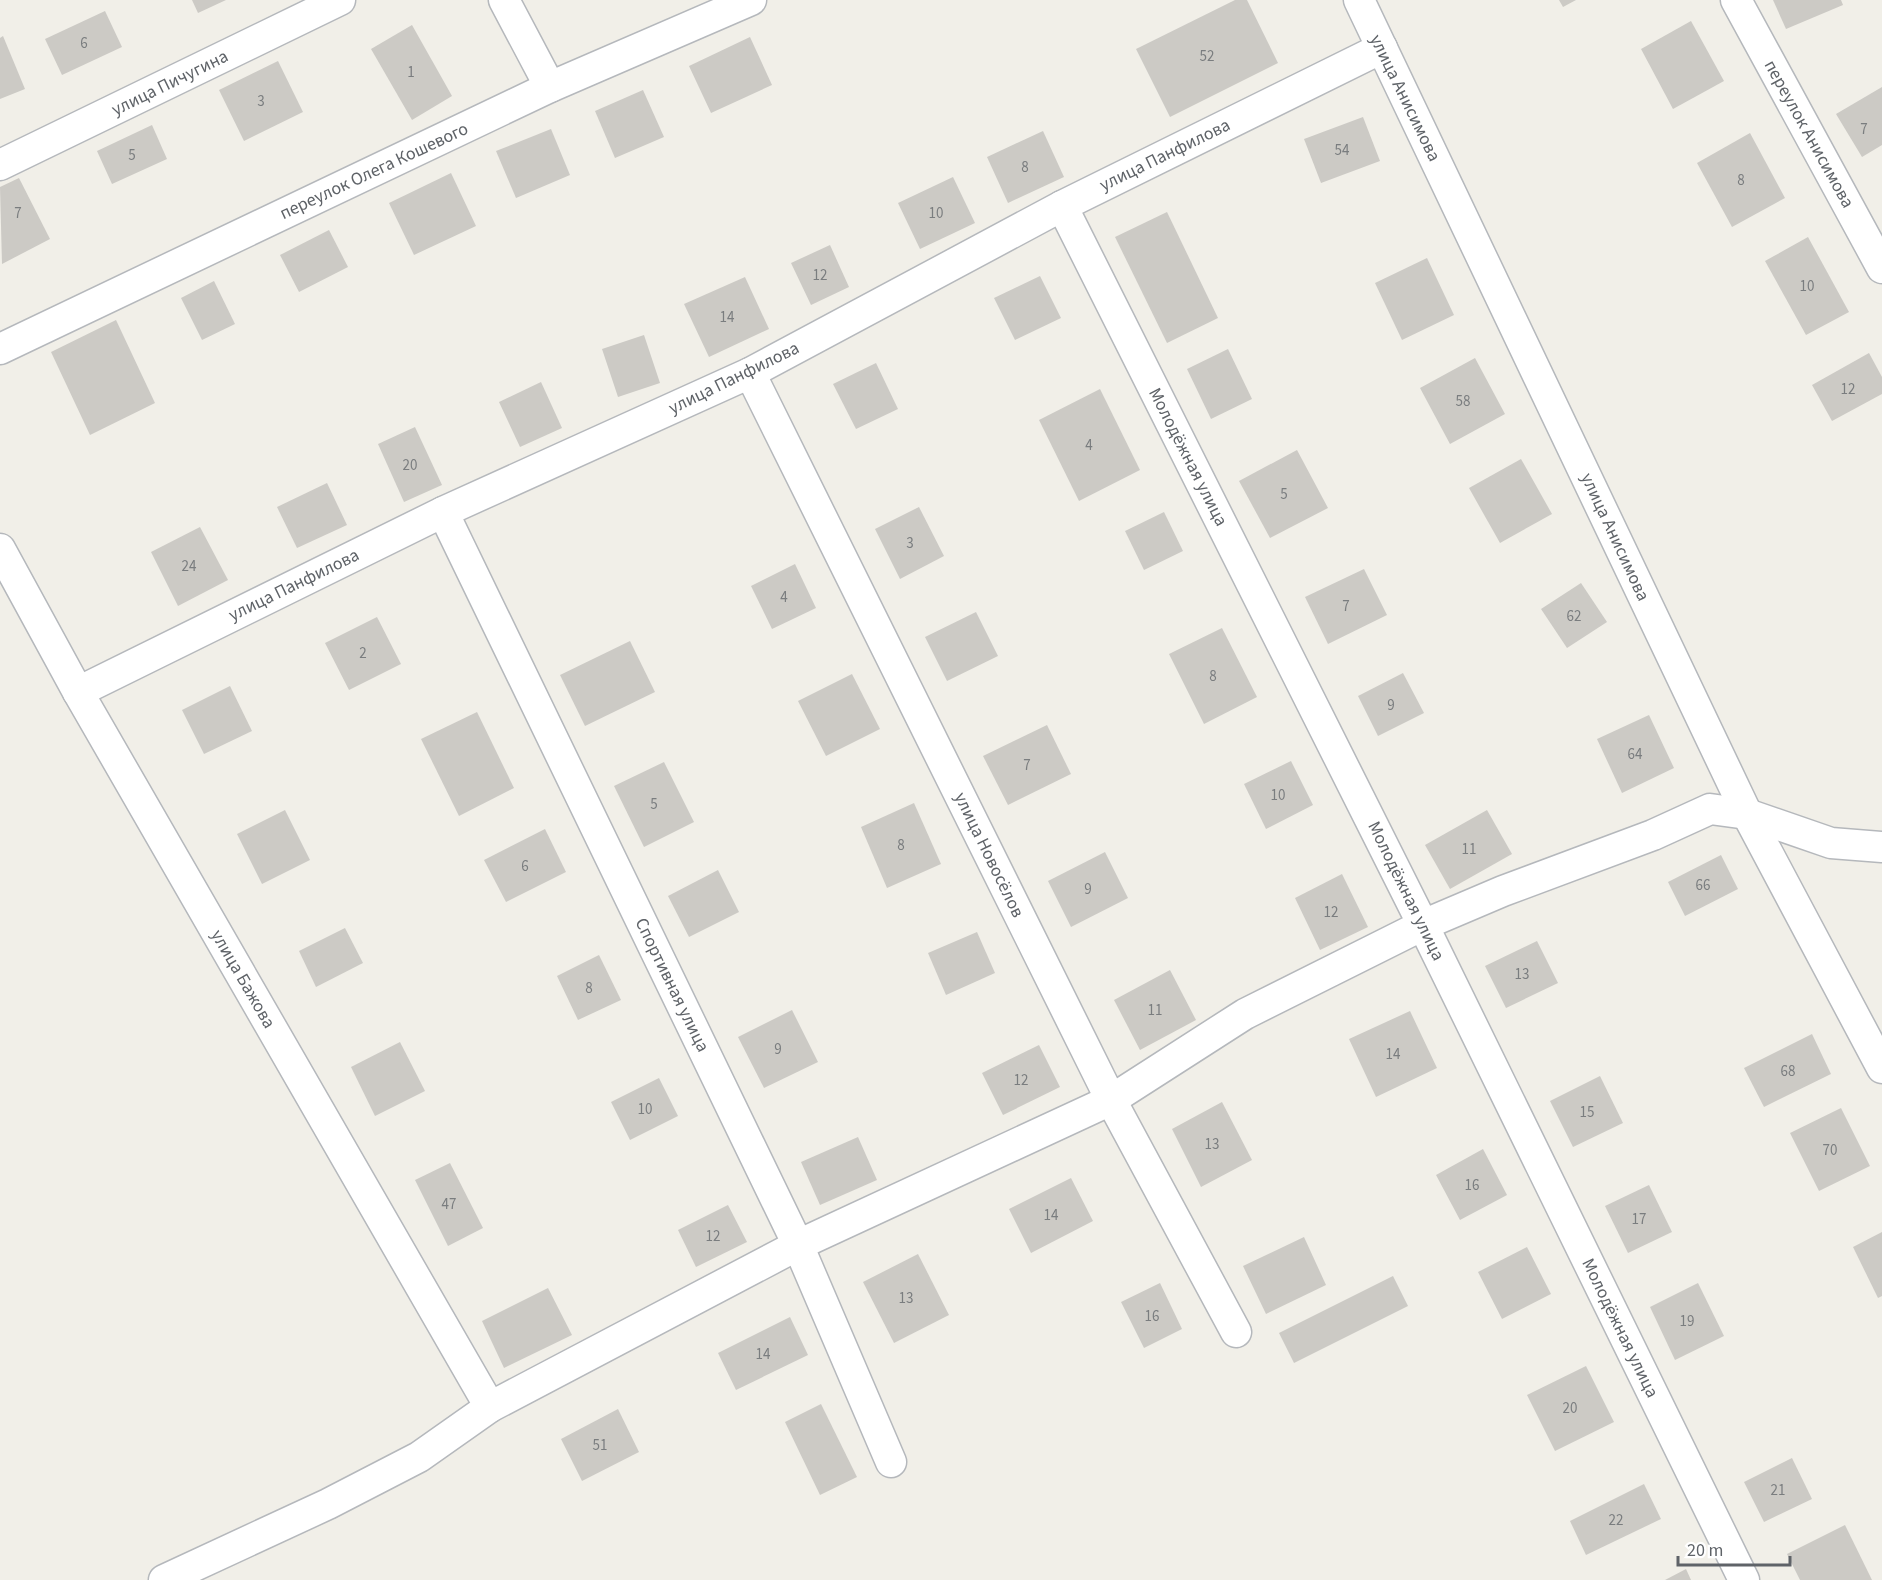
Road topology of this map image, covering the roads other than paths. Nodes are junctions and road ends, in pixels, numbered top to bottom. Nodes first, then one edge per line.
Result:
1 (340, 0) edge
2 (504, 0) edge
3 (751, 0) edge
4 (1359, 0) edge
5 (1736, 0) edge
6 (1382, 48) junction
7 (550, 87) junction
8 (0, 165) edge
9 (1062, 206) junction
10 (1882, 268) edge
11 (0, 349) edge
12 (750, 373) junction
13 (443, 512) junction
14 (0, 549) edge
15 (78, 692) junction
16 (1747, 814) junction
17 (1882, 847) edge
18 (1423, 925) junction
19 (1882, 1068) edge
20 (1111, 1100) junction
21 (798, 1245) junction
22 (1236, 1332) dead end
23 (490, 1407) junction
24 (891, 1462) dead end
25 (164, 1580) edge
26 (1744, 1580) edge

1 - 8 street, улица Пичугина
2 - 7 street
3 - 7 street, переулок Олега Кошевого
4 - 6 street, улица Анисимова
5 - 10 street, переулок Анисимова
6 - 9 street, улица Панфилова
6 - 16 street, улица Анисимова
7 - 11 street, переулок Олега Кошевого
9 - 12 street, улица Панфилова
9 - 18 street, Молодёжная улица
12 - 13 street, улица Панфилова
12 - 20 street, улица Новосёлов
13 - 15 street, улица Панфилова
13 - 21 street, Спортивная улица
14 - 15 street, улица Бажова
15 - 23 street, улица Бажова
16 - 17 street
16 - 18 street
16 - 19 street, улица Анисимова
18 - 20 street
18 - 26 street, Молодёжная улица
20 - 21 street
20 - 22 street, улица Новосёлов
21 - 23 street
21 - 24 street, Спортивная улица
23 - 25 street

